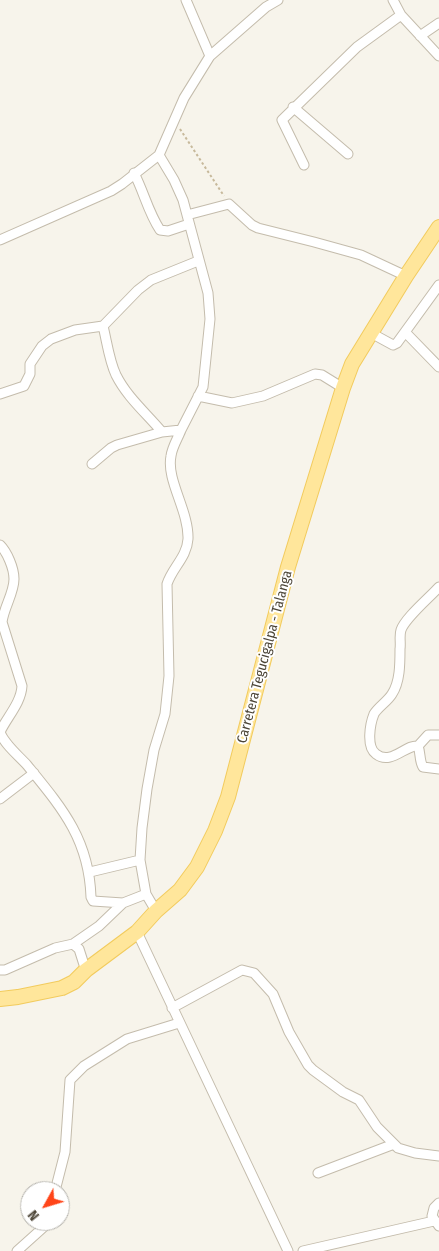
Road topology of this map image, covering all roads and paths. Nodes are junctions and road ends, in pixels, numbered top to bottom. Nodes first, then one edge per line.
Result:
1 (186, 0) edge
2 (278, 0) edge
3 (393, 0) edge
4 (401, 15) junction
5 (439, 23) edge
6 (420, 36) junction
7 (210, 56) junction
8 (439, 56) edge
9 (293, 107) junction
10 (174, 120) junction
11 (348, 154) dead end
12 (159, 155) junction
13 (304, 165) dead end
14 (134, 173) junction
15 (229, 204) junction
16 (188, 219) junction
17 (439, 227) edge
18 (0, 240) edge
19 (198, 261) junction
20 (406, 276) junction
21 (439, 285) edge
22 (104, 326) junction
23 (406, 332) junction
24 (371, 333) junction
25 (439, 367) edge
26 (343, 388) junction
27 (0, 394) edge
28 (198, 396) junction
29 (181, 430) junction
30 (162, 432) junction
31 (92, 464) dead end
32 (0, 545) edge
33 (439, 587) edge
34 (0, 732) edge
35 (439, 735) edge
36 (418, 746) junction
37 (439, 769) edge
38 (34, 773) junction
39 (0, 798) edge
40 (140, 860) junction
41 (90, 872) junction
42 (146, 894) junction
43 (123, 903) junction
44 (156, 911) junction
45 (137, 932) junction
46 (73, 944) junction
47 (0, 970) edge
48 (86, 971) junction
49 (0, 999) edge
50 (172, 1008) junction
51 (179, 1023) junction
52 (394, 1144) junction
53 (439, 1156) edge
54 (318, 1173) dead end
55 (58, 1181) edge
56 (439, 1203) edge
57 (437, 1224) edge
58 (39, 1231) edge
59 (17, 1251) edge
60 (288, 1251) edge
61 (303, 1251) edge

1 - 7 street
2 - 7 street
3 - 4 street
4 - 6 street
4 - 9 street
5 - 6 street
6 - 8 street
7 - 10 street
9 - 11 street
9 - 13 street
10 - 12 street
10 - 15 path
12 - 14 street
12 - 16 street
14 - 16 street
14 - 18 street
15 - 16 street
15 - 20 street
16 - 19 street
17 - 20 main road, Carretera Tegucigalpa - Talanga
19 - 22 street
19 - 28 street
20 - 24 main road, Carretera Tegucigalpa - Talanga
21 - 23 street
22 - 27 street
22 - 30 street
23 - 24 street
23 - 25 street
24 - 26 main road, Carretera Tegucigalpa - Talanga
26 - 28 street
26 - 44 main road, Carretera Tegucigalpa - Talanga
28 - 29 street
29 - 30 street
29 - 40 street
30 - 31 street
32 - 34 street
33 - 36 street
34 - 38 street
35 - 36 street
36 - 37 street
38 - 39 street
38 - 41 street
40 - 41 street
40 - 42 street
41 - 43 street
42 - 43 street
42 - 44 street
43 - 46 street
44 - 45 main road, Carretera Tegucigalpa - Talanga
45 - 48 main road, Carretera Tegucigalpa - Talanga
45 - 50 street
46 - 47 street
46 - 48 street
48 - 49 main road, Carretera Tegucigalpa - Talanga
50 - 51 street
50 - 52 street
51 - 55 street
51 - 60 street
52 - 53 street
52 - 54 street
56 - 57 street
57 - 61 street
58 - 59 street

